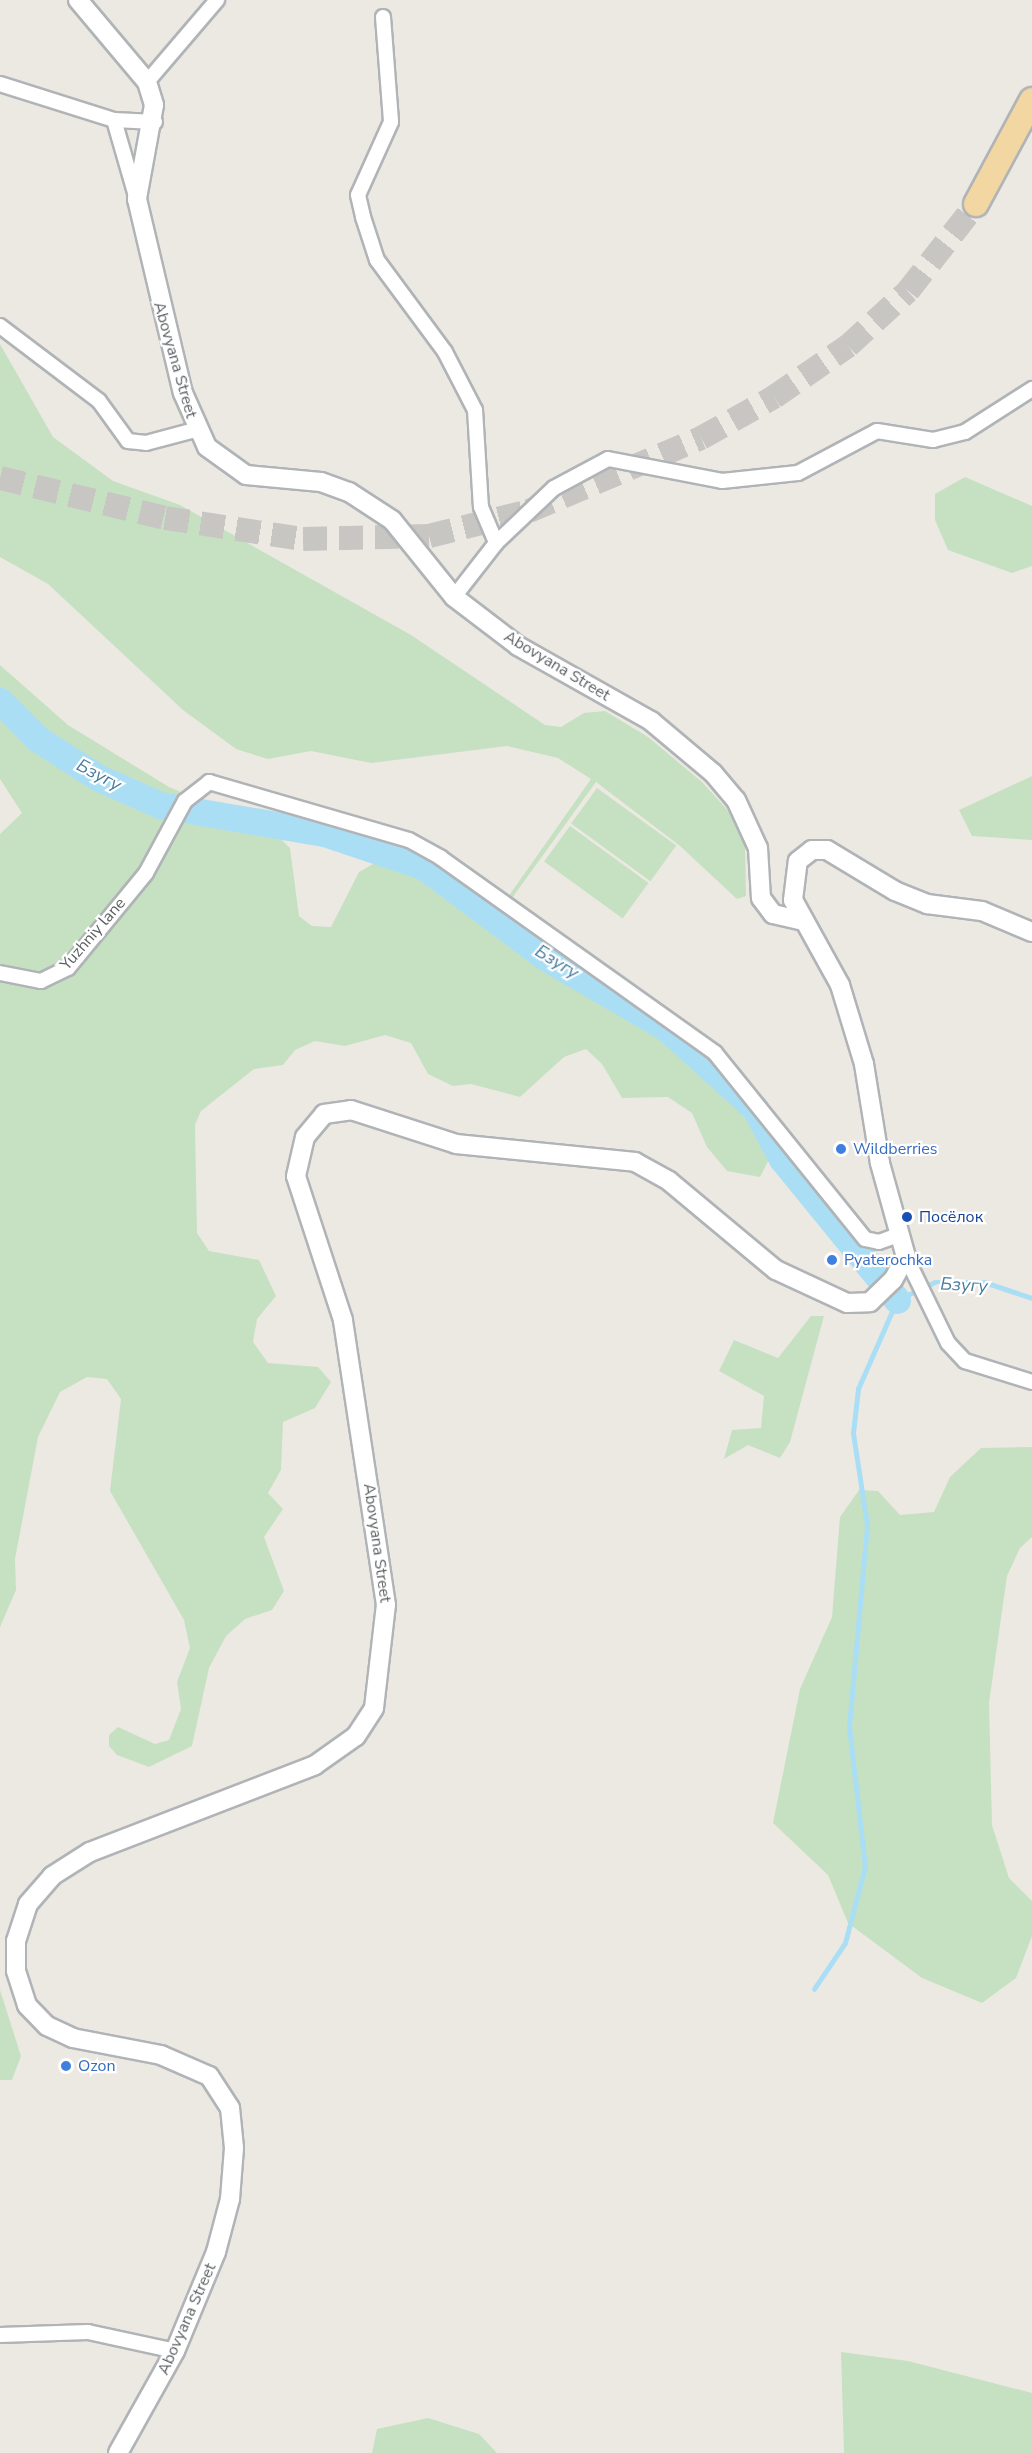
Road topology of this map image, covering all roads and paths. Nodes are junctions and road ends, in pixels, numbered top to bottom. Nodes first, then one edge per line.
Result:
1 (78, 0) edge
2 (217, 0) edge
3 (383, 17) dead end
4 (147, 82) junction
5 (0, 84) edge
6 (1032, 100) edge
7 (114, 120) junction
8 (155, 122) junction
9 (137, 199) junction
10 (975, 204) tunnel mouth
11 (0, 326) edge
12 (1032, 389) edge
13 (195, 430) junction
14 (496, 543) junction
15 (454, 597) junction
16 (800, 920) junction
17 (1032, 932) edge
18 (0, 973) edge
19 (898, 1235) junction
20 (906, 1257) junction
21 (1032, 1382) edge
22 (0, 2335) edge
23 (175, 2351) junction
24 (118, 2453) edge

1 - 4 street, Abovyana Street
2 - 4 street
3 - 14 street
4 - 8 street, Abovyana Street
5 - 7 street
6 - 10 highway
7 - 8 street
7 - 9 street
8 - 9 street, Abovyana Street
9 - 13 street, Abovyana Street
11 - 13 street
12 - 14 street
13 - 15 street, Abovyana Street
14 - 15 street
15 - 16 street, Abovyana Street
16 - 17 street
16 - 19 street
18 - 19 street, Yuzhniy lane
19 - 20 street
20 - 21 street
20 - 23 street, Abovyana Street
22 - 23 street
23 - 24 street, Abovyana Street

